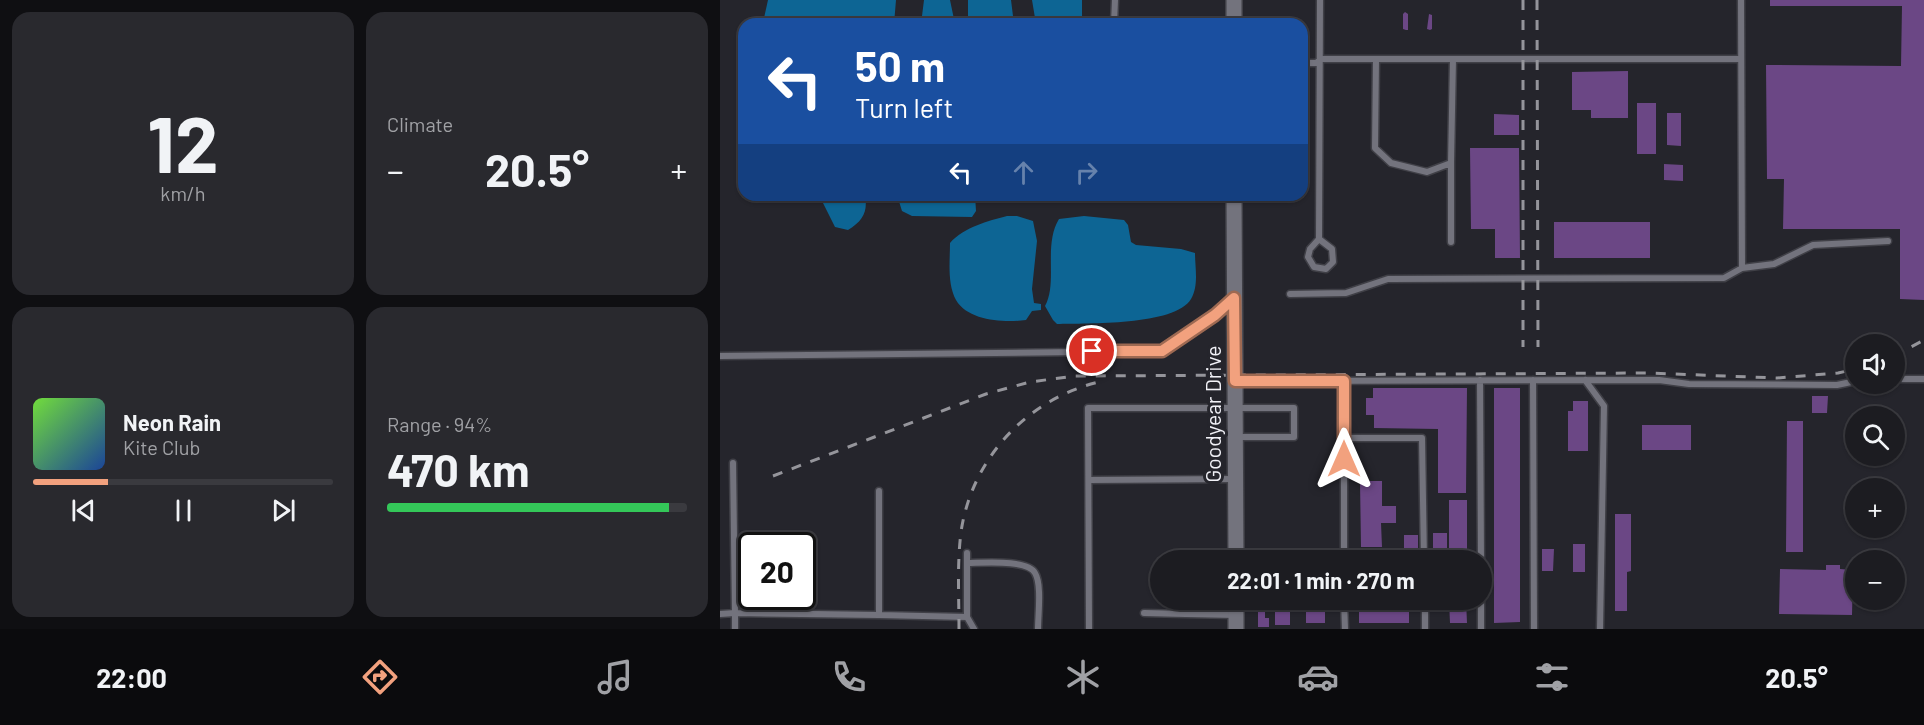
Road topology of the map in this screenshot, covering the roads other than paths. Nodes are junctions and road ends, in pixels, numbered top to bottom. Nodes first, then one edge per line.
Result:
1 (1115, 0) edge
2 (1234, 0) edge
3 (1320, 0) edge
4 (1741, 0) edge
5 (1114, 18) edge
6 (1234, 18) edge
7 (1321, 59) junction
8 (1376, 59) junction
9 (1453, 59) junction
10 (1741, 59) junction
11 (1308, 63) edge
12 (1451, 163) junction
13 (1234, 201) edge
14 (1319, 239) junction
15 (1888, 241) dead end
16 (1451, 242) dead end
17 (1742, 268) junction
18 (1290, 294) dead end
19 (1234, 298) junction
20 (720, 356) edge
21 (1905, 379) edge
22 (1480, 380) junction
23 (1533, 380) junction
24 (1585, 380) junction
25 (1924, 380) edge
26 (1235, 381) junction
27 (1344, 381) junction
28 (1845, 382) edge
29 (1236, 408) junction
30 (1236, 438) junction
31 (1344, 438) junction
32 (733, 463) dead end
33 (1236, 479) junction
34 (1089, 480) junction
35 (879, 491) dead end
36 (1236, 550) edge
37 (1344, 550) edge
38 (1424, 550) edge
39 (1480, 550) edge
40 (967, 553) dead end
41 (967, 563) junction
42 (1186, 610) edge
43 (1214, 610) edge
44 (1344, 610) edge
45 (1425, 610) edge
46 (1481, 610) edge
47 (735, 613) junction
48 (720, 614) edge
49 (1144, 614) dead end
50 (1186, 614) junction
51 (1214, 614) junction
52 (1236, 614) edge
53 (879, 615) junction
54 (967, 617) junction
55 (735, 629) edge
56 (974, 629) edge
57 (1038, 629) edge
58 (1089, 629) edge
59 (1345, 629) edge
60 (1425, 629) edge
61 (1481, 629) edge
62 (1534, 629) edge
63 (1600, 629) edge

1 - 5 lane
2 - 6 street
3 - 7 lane
4 - 10 lane
7 - 8 lane
7 - 11 lane
7 - 14 lane
8 - 9 lane
8 - 12 lane
9 - 10 lane
9 - 12 lane
10 - 17 lane
12 - 16 lane
13 - 19 street, Goodyear Drive
14 - 14 lane
15 - 17 lane
17 - 18 lane
19 - 20 lane
19 - 26 street, Goodyear Drive
21 - 25 lane
22 - 23 lane
22 - 27 lane
22 - 39 lane
23 - 24 lane
23 - 62 lane
24 - 28 lane
24 - 63 lane
26 - 27 lane
26 - 29 street, Goodyear Drive
27 - 31 lane
29 - 30 street, Goodyear Drive
29 - 30 lane
29 - 34 lane
30 - 33 street, Goodyear Drive
31 - 37 lane
31 - 38 lane
32 - 47 lane
33 - 34 lane
33 - 36 street, Goodyear Drive
34 - 58 lane
35 - 53 lane
40 - 41 lane
41 - 54 lane
41 - 57 lane
42 - 50 lane
43 - 51 lane
44 - 59 lane
45 - 60 lane
46 - 61 lane
47 - 48 lane
47 - 53 lane
47 - 55 lane
49 - 50 lane
50 - 51 lane
51 - 52 lane
53 - 54 lane
54 - 56 lane

